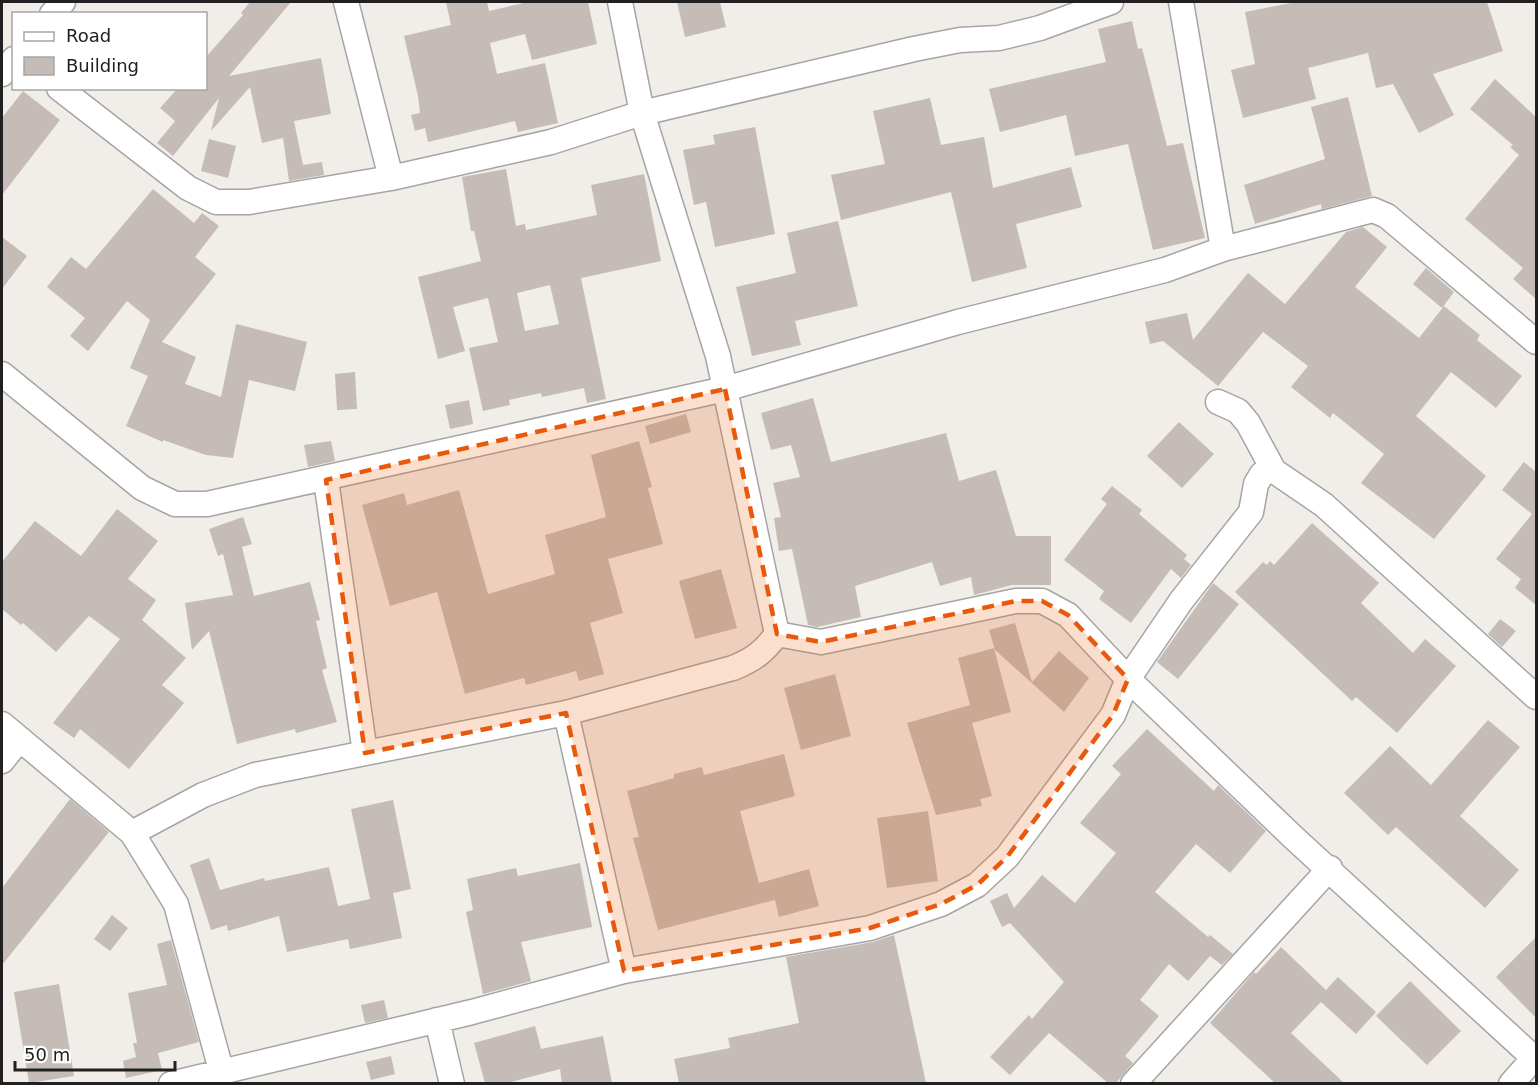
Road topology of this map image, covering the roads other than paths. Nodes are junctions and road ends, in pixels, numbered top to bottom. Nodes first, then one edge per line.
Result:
1 (346, 2) edge
2 (620, 2) edge
3 (1111, 2) edge
4 (1181, 2) edge
5 (12, 62) edge
6 (2, 74) edge
7 (62, 90) edge
8 (642, 113) junction
9 (391, 178) junction
10 (1224, 249) junction
11 (1536, 342) edge
12 (2, 374) edge
13 (725, 389) junction
14 (1218, 402) dead end
15 (1274, 471) junction
16 (326, 480) junction
17 (777, 634) junction
18 (1128, 679) junction
19 (1536, 697) edge
20 (566, 713) junction
21 (10, 732) edge
22 (365, 753) junction
23 (2, 761) edge
24 (132, 833) junction
25 (1330, 868) junction
26 (624, 971) junction
27 (437, 1020) junction
28 (1535, 1059) edge
29 (221, 1070) junction
30 (171, 1083) edge
31 (452, 1083) edge
32 (1132, 1083) edge
33 (1510, 1083) edge

1 - 9 street
2 - 8 street
3 - 8 street
4 - 10 street
5 - 6 street
7 - 9 street
8 - 9 street
8 - 13 street
10 - 11 street
10 - 13 street
12 - 16 street
13 - 16 street
13 - 17 street
14 - 15 street
15 - 18 street
15 - 19 street
16 - 22 street
17 - 18 street
17 - 20 street
18 - 25 street
18 - 26 street
20 - 22 street
20 - 26 street
21 - 23 street
21 - 24 street
22 - 24 street
24 - 29 street
25 - 28 street
25 - 32 street
26 - 27 street
27 - 29 street
27 - 31 street
28 - 33 street
29 - 30 street

